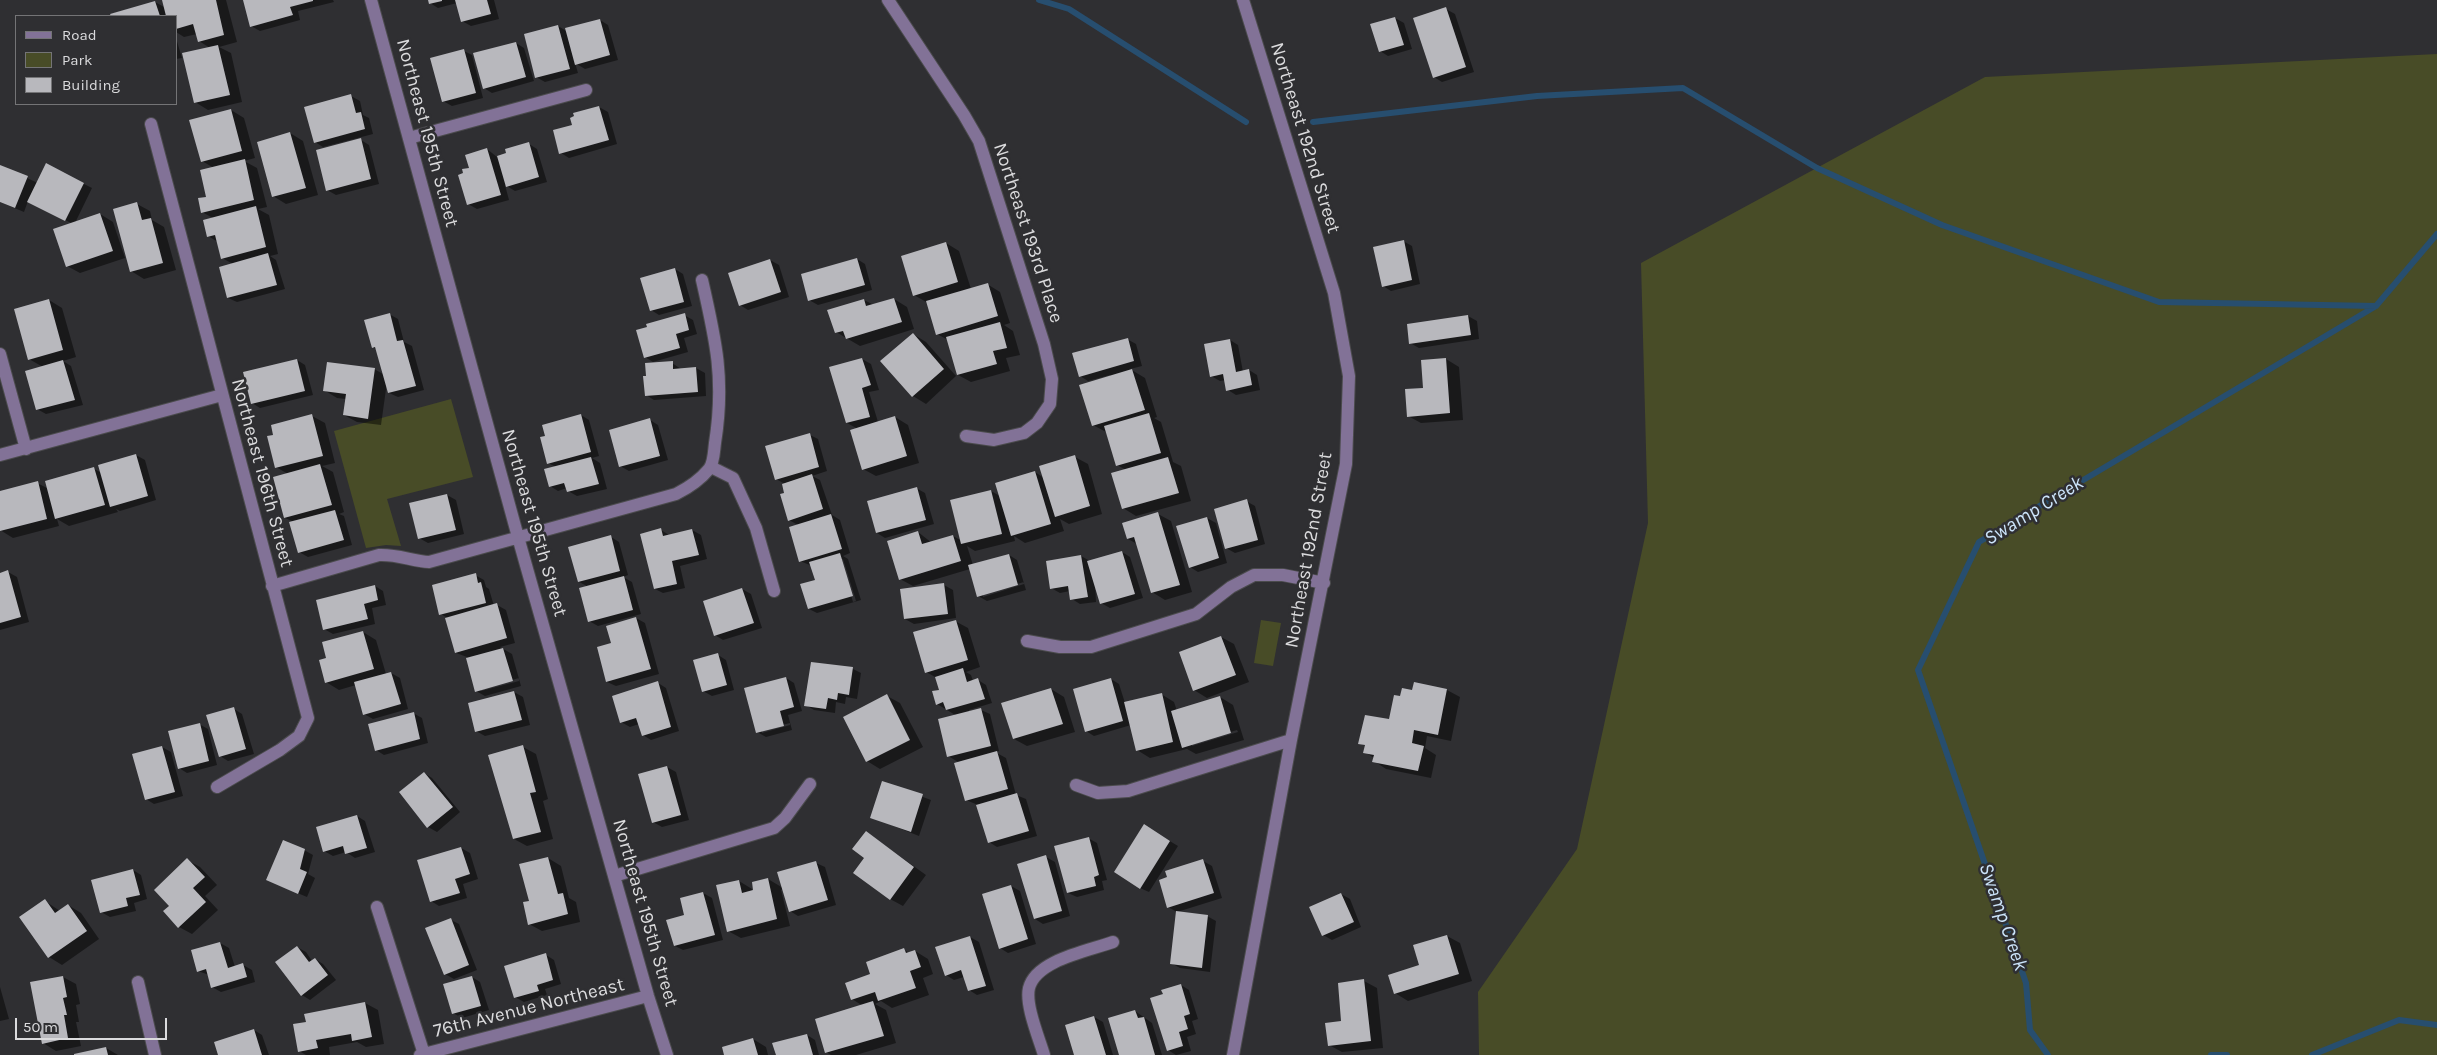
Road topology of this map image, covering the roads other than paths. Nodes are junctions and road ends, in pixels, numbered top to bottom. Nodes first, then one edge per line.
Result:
1 (371, 0) edge
2 (888, 0) edge
3 (1243, 0) edge
4 (586, 90) dead end
5 (151, 124) dead end
6 (410, 138) junction
7 (702, 280) dead end
8 (0, 354) edge
9 (222, 395) junction
10 (966, 436) dead end
11 (26, 448) junction
12 (0, 455) edge
13 (711, 467) junction
14 (518, 537) junction
15 (1324, 583) junction
16 (272, 586) junction
17 (774, 591) dead end
18 (1027, 641) dead end
19 (1291, 740) junction
20 (810, 784) dead end
21 (1076, 785) dead end
22 (217, 787) dead end
23 (614, 876) junction
24 (378, 907) dead end
25 (1113, 942) dead end
26 (138, 982) dead end
27 (648, 996) junction
28 (422, 1054) edge
29 (155, 1055) edge
30 (667, 1055) edge
31 (1044, 1055) edge
32 (1233, 1055) edge

1 - 6 street, Northeast 195th Street
2 - 10 street, Northeast 193rd Place
3 - 15 street, Northeast 192nd Street
4 - 6 street
5 - 9 street, Northeast 196th Street
6 - 14 street, Northeast 195th Street
7 - 13 street
8 - 11 street
9 - 11 street
9 - 16 street, Northeast 196th Street
11 - 12 street
13 - 14 street
13 - 17 street
14 - 16 street
14 - 23 street, Northeast 195th Street
15 - 18 street
15 - 19 street, Northeast 192nd Street
16 - 22 street, Northeast 196th Street
19 - 21 street
19 - 32 street, Northeast 192nd Street
20 - 23 street
23 - 27 street, Northeast 195th Street
24 - 28 street
25 - 31 street
26 - 29 street
27 - 28 street, 76th Avenue Northeast
27 - 30 street, Northeast 195th Street

